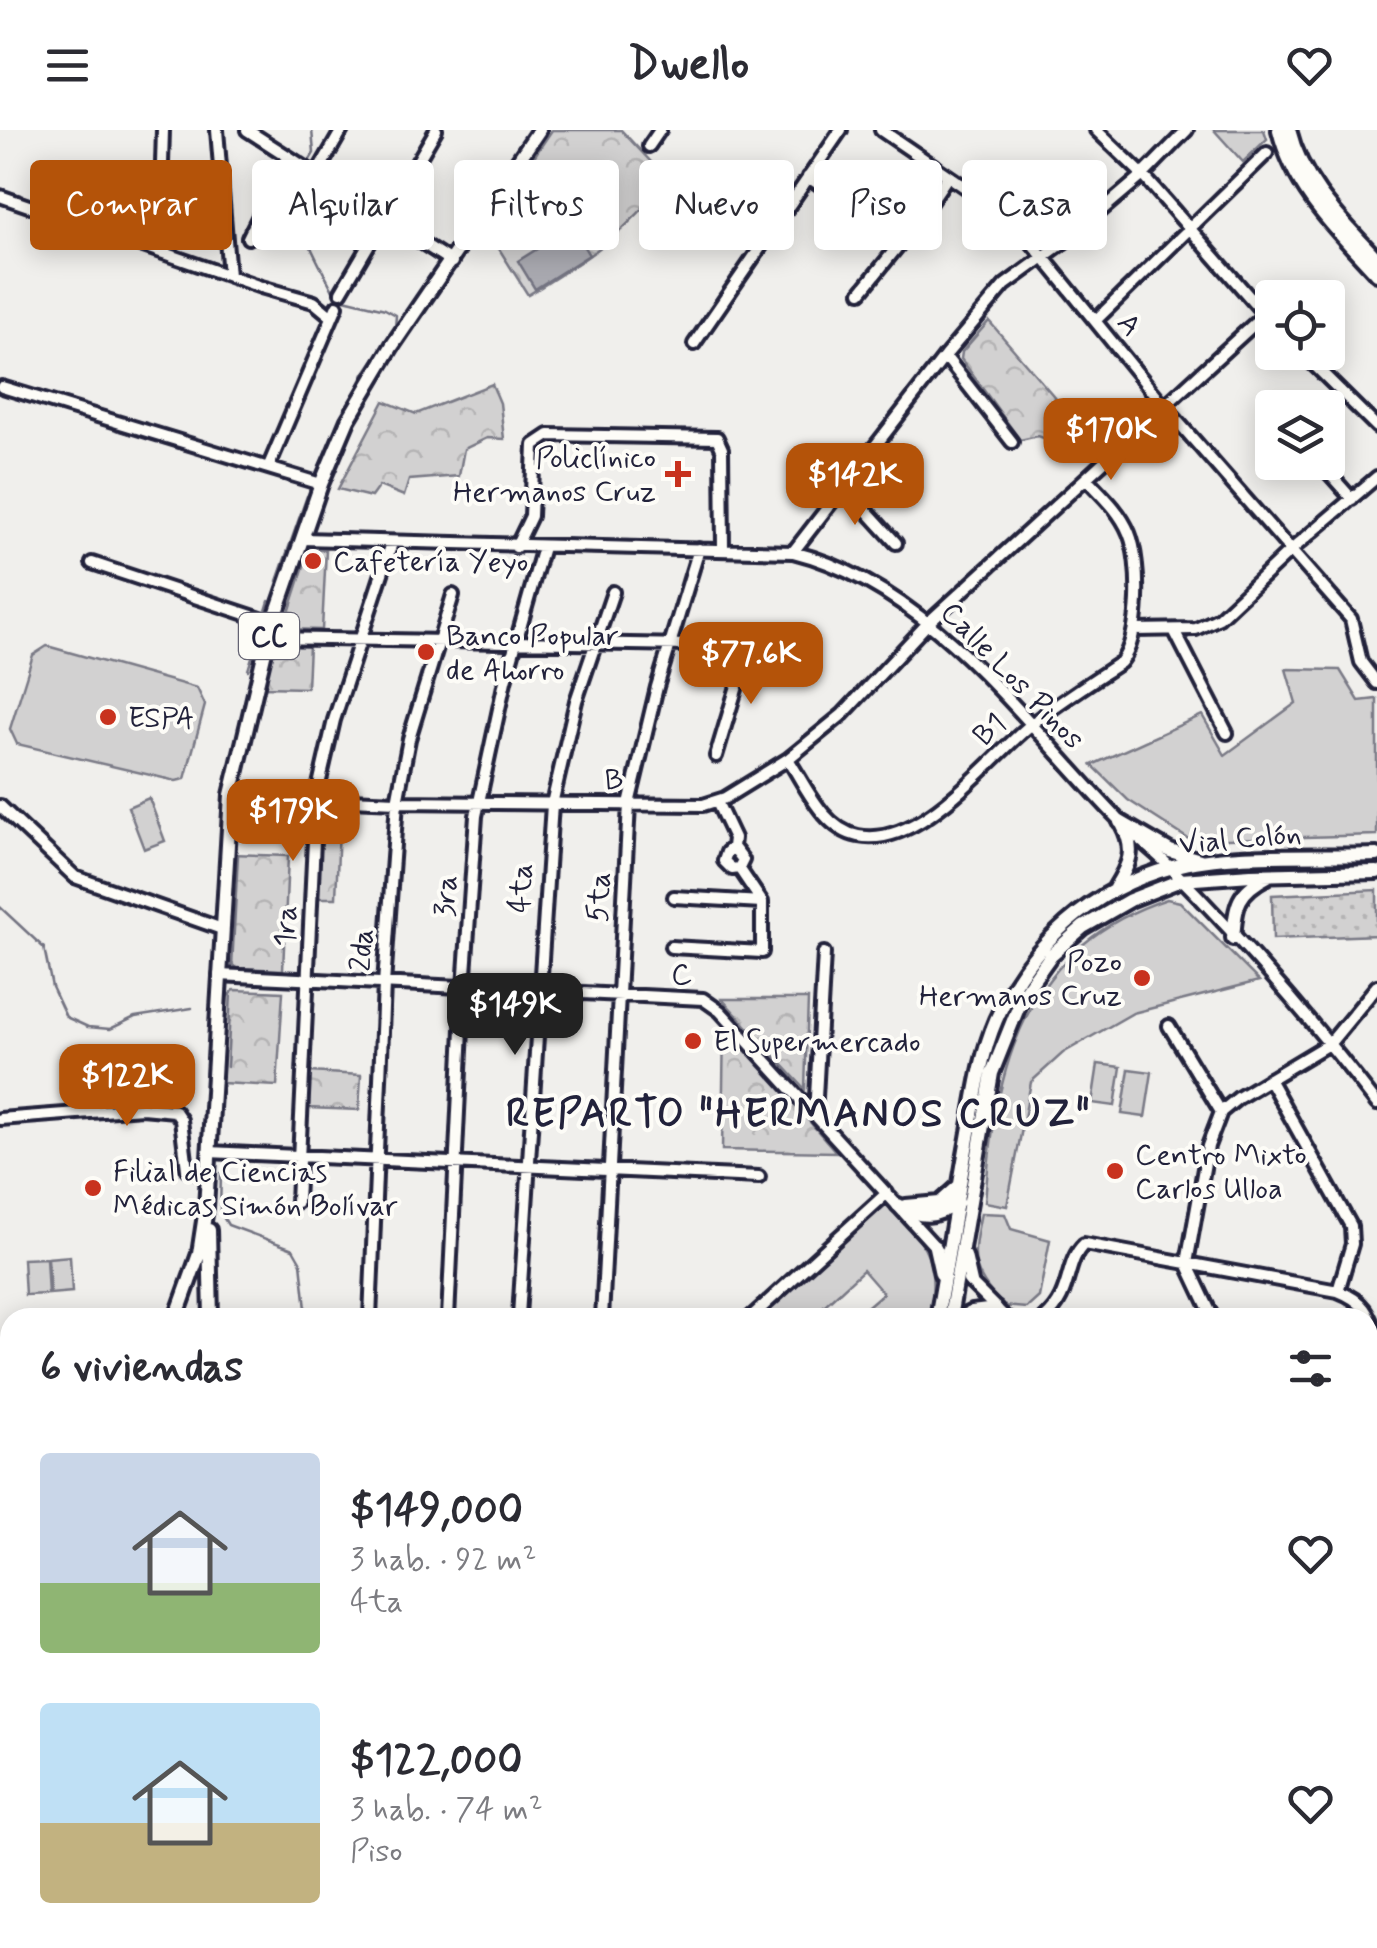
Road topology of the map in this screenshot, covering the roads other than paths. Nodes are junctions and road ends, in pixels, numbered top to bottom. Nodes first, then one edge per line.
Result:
1 (163, 130) edge
2 (216, 130) edge
3 (246, 130) edge
4 (342, 130) edge
5 (436, 130) edge
6 (540, 130) edge
7 (660, 130) edge
8 (841, 130) edge
9 (882, 130) edge
10 (1096, 130) edge
11 (1187, 130) edge
12 (1282, 131) edge
13 (649, 146) dead end
14 (1267, 153) dead end
15 (288, 156) junction
16 (162, 160) edge
17 (294, 160) edge
18 (317, 160) edge
19 (417, 160) edge
20 (1144, 175) junction
21 (948, 176) junction
22 (808, 177) junction
23 (814, 181) edge
24 (0, 196) edge
25 (1190, 230) junction
26 (248, 238) dead end
27 (364, 250) edge
28 (433, 250) edge
29 (1044, 256) junction
30 (1377, 259) edge
31 (452, 262) junction
32 (1377, 274) edge
33 (229, 276) junction
34 (342, 292) dead end
35 (861, 292) dead end
36 (1255, 304) edge
37 (1095, 321) junction
38 (1255, 330) edge
39 (694, 344) dead end
40 (945, 356) junction
41 (1319, 370) edge
42 (2, 387) edge
43 (1166, 406) junction
44 (1377, 427) edge
45 (1012, 442) dead end
46 (268, 468) junction
47 (1377, 477) edge
48 (1086, 478) junction
49 (1335, 480) edge
50 (321, 484) junction
51 (844, 486) junction
52 (1352, 499) junction
53 (302, 540) junction
54 (392, 542) junction
55 (896, 543) dead end
56 (516, 546) junction
57 (544, 547) junction
58 (723, 548) junction
59 (699, 549) junction
60 (1290, 551) junction
61 (793, 552) junction
62 (92, 564) dead end
63 (613, 592) dead end
64 (453, 595) dead end
65 (929, 622) junction
66 (273, 623) junction
67 (1135, 630) junction
68 (1174, 630) junction
69 (268, 638) junction
70 (362, 639) junction
71 (441, 640) junction
72 (518, 641) junction
73 (595, 642) junction
74 (671, 644) junction
75 (1375, 682) edge
76 (1030, 726) junction
77 (1227, 733) dead end
78 (716, 756) dead end
79 (788, 759) junction
80 (231, 795) junction
81 (316, 798) junction
82 (396, 802) junction
83 (717, 802) junction
84 (478, 803) junction
85 (552, 804) junction
86 (629, 804) junction
87 (0, 806) edge
88 (1120, 822) junction
89 (1377, 855) edge
90 (1207, 862) junction
91 (1170, 867) junction
92 (1377, 872) edge
93 (1272, 874) junction
94 (1181, 880) junction
95 (1112, 892) junction
96 (674, 897) dead end
97 (762, 902) junction
98 (222, 928) junction
99 (1234, 938) junction
100 (671, 947) dead end
101 (824, 952) dead end
102 (219, 976) junction
103 (307, 980) junction
104 (384, 984) junction
105 (1377, 986) edge
106 (464, 988) junction
107 (538, 992) junction
108 (618, 995) junction
109 (1170, 1026) dead end
110 (1330, 1043) junction
111 (1268, 1079) junction
112 (1377, 1104) edge
113 (1221, 1112) junction
114 (815, 1115) junction
115 (0, 1119) edge
116 (209, 1152) junction
117 (299, 1157) junction
118 (375, 1160) junction
119 (456, 1164) junction
120 (530, 1167) junction
121 (608, 1170) junction
122 (208, 1175) junction
123 (759, 1177) dead end
124 (960, 1184) junction
125 (887, 1193) junction
126 (971, 1194) junction
127 (297, 1202) dead end
128 (957, 1202) junction
129 (898, 1204) junction
130 (206, 1208) junction
131 (966, 1225) junction
132 (935, 1247) junction
133 (948, 1259) junction
134 (1187, 1263) junction
135 (958, 1270) junction
136 (970, 1282) junction
137 (943, 1288) junction
138 (1338, 1291) junction
139 (180, 1308) edge
140 (211, 1308) edge
141 (370, 1308) edge
142 (449, 1308) edge
143 (520, 1308) edge
144 (602, 1308) edge
145 (761, 1308) edge
146 (940, 1308) edge
147 (952, 1308) edge
148 (996, 1308) edge
149 (1056, 1308) edge
150 (1208, 1308) edge
151 (1367, 1308) edge

1 - 16 street
2 - 33 street
3 - 15 street
4 - 18 street
5 - 19 street
6 - 31 main road, CC
7 - 13 street
8 - 22 street
9 - 21 street, A
10 - 20 street
11 - 20 street
12 - 30 main road
12 - 32 main road
14 - 25 street
15 - 17 street
15 - 26 street
20 - 25 street
20 - 29 street
21 - 29 street, A
21 - 35 street
22 - 23 street
22 - 39 street
24 - 33 street
25 - 36 street
25 - 37 street
27 - 34 street
28 - 31 street
29 - 37 street, A
29 - 40 street
31 - 50 main road, CC
33 - 46 street
37 - 43 street, A
38 - 43 street, B
40 - 45 street
40 - 51 street
41 - 44 street
42 - 46 street
43 - 48 street, B
43 - 60 street, A
46 - 50 street
47 - 52 street
48 - 65 street, B
48 - 67 street
49 - 52 street
50 - 53 main road, CC
51 - 55 street
51 - 61 street
52 - 60 street
53 - 54 street, Calle Los Pinos
53 - 66 main road, CC
54 - 56 street, Calle Los Pinos
54 - 70 street, 1ra
56 - 57 street, Calle Los Pinos
56 - 58 street
57 - 59 street, Calle Los Pinos
57 - 72 street, 3ra
58 - 59 street, Calle Los Pinos
58 - 61 street, Calle Los Pinos
59 - 74 street, 5ta
60 - 68 street
60 - 75 street, A
61 - 65 street, Calle Los Pinos
62 - 66 street
63 - 73 street, 4ta
64 - 71 street, 2da
65 - 76 street, Calle Los Pinos
65 - 79 street, B
66 - 69 main road, CC
67 - 68 street
67 - 76 street, B1
68 - 77 street
69 - 70 street
69 - 80 main road, CC
70 - 71 street
70 - 81 street, 1ra
71 - 72 street
71 - 82 street, 2da
72 - 73 street
72 - 84 street, 3ra
73 - 74 street
73 - 85 street, 4ta
74 - 78 street
74 - 86 street, 5ta
76 - 79 street, B1
76 - 88 street, Calle Los Pinos
79 - 83 street, B
80 - 81 street, B
80 - 98 main road, CC
81 - 82 street, B
81 - 103 street, 1ra
82 - 84 street, B
82 - 104 street, 2da
83 - 86 street, B
83 - 97 street
84 - 85 street, B
84 - 106 street, 3ra
85 - 86 street, B
85 - 107 street, 4ta
86 - 108 street, 5ta
87 - 98 street
88 - 90 main road
88 - 91 street, Calle Los Pinos
88 - 95 main road
89 - 90 main road, Vial Colón
90 - 91 main road, Vial Colón
91 - 94 street, Calle Los Pinos
91 - 95 main road, Vial Colón
92 - 93 main road, Vial Colón
93 - 94 main road, Vial Colón
93 - 99 main road
94 - 99 street, Calle Los Pinos
94 - 126 main road, Vial Colón
95 - 124 main road, Vial Colón
96 - 97 street
97 - 100 street
98 - 102 main road, CC
99 - 110 street, Calle Los Pinos
101 - 114 street
102 - 103 street, C
102 - 116 main road, CC
103 - 104 street, C
103 - 117 street, 1ra
104 - 106 street, C
104 - 118 street, 2da
105 - 110 street
106 - 107 street, C
106 - 119 street, 3ra
107 - 108 street, C
107 - 120 street, 4ta
108 - 114 street, C
108 - 121 street, 5ta
109 - 113 street
110 - 111 street
110 - 112 street, Calle Los Pinos
111 - 113 street
111 - 138 street
113 - 134 street
114 - 125 street, C
115 - 122 street
116 - 117 street
116 - 122 main road, CC
117 - 118 street
117 - 127 street, 1ra
118 - 119 street
118 - 141 street, 2da
119 - 120 street
119 - 142 street, 3ra
120 - 121 street
120 - 143 street, 4ta
121 - 123 street
121 - 144 street, 5ta
122 - 130 main road, CC
124 - 128 main road, Vial Colón
124 - 129 main road
125 - 129 street, C
125 - 145 street
126 - 128 main road
126 - 131 main road, Vial Colón
128 - 129 main road
128 - 133 main road, Vial Colón
129 - 132 street, C
130 - 139 main road, CC
130 - 140 main road, CC
131 - 135 main road, Vial Colón
131 - 136 main road
132 - 133 street, C
132 - 137 main road
133 - 135 street, C
133 - 137 main road, Vial Colón
134 - 138 street
134 - 149 street
134 - 150 street
135 - 136 street, C
135 - 147 main road, Vial Colón
136 - 148 street, C
137 - 146 main road, Vial Colón
138 - 151 street

